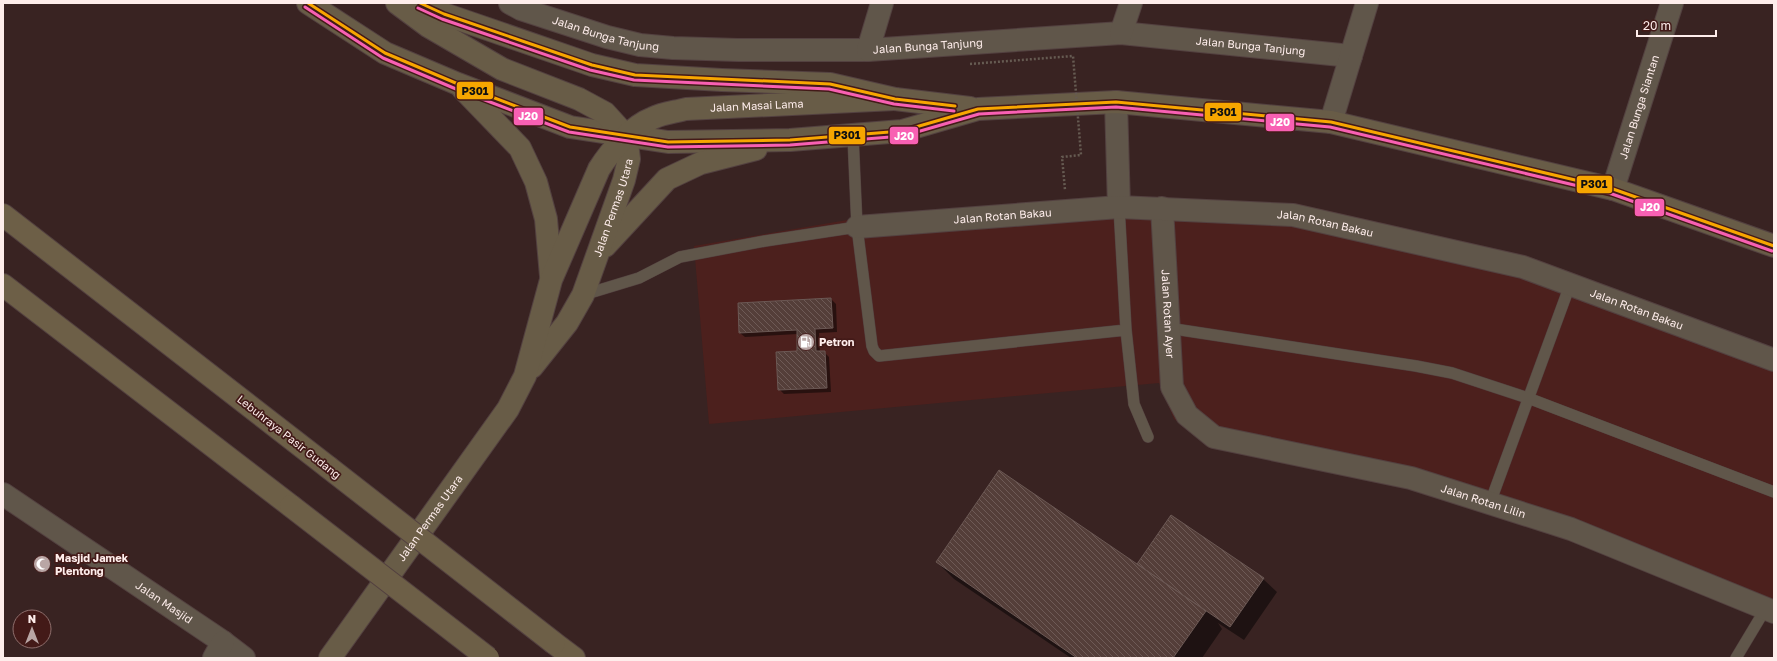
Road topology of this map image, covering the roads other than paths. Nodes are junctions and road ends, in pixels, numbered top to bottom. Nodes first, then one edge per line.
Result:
1 (308, 3) edge
2 (396, 3) edge
3 (420, 3) edge
4 (882, 3) edge
5 (1131, 3) edge
6 (1367, 3) edge
7 (1672, 3) edge
8 (518, 5) edge
9 (1122, 33) junction
10 (868, 50) junction
11 (1351, 56) junction
12 (458, 84) junction
13 (895, 99) junction
14 (1116, 102) junction
15 (978, 109) junction
16 (1331, 122) junction
17 (626, 136) junction
18 (852, 136) junction
19 (790, 140) junction
20 (1613, 189) junction
21 (1119, 207) junction
22 (1162, 208) junction
23 (3, 215) edge
24 (857, 227) junction
25 (1774, 246) edge
26 (598, 253) junction
27 (551, 280) junction
28 (3, 285) edge
29 (1570, 285) junction
30 (583, 295) junction
31 (1168, 328) junction
32 (1126, 330) junction
33 (1774, 360) edge
34 (524, 376) junction
35 (1528, 398) junction
36 (1187, 415) joint
37 (1148, 437) dead end
38 (1774, 492) edge
39 (3, 494) edge
40 (1490, 503) junction
41 (1770, 610) edge
42 (219, 650) edge
43 (244, 658) edge
44 (330, 658) edge
45 (488, 658) edge
46 (574, 658) edge
47 (1736, 658) edge

1 - 12 main road
2 - 17 main road
3 - 13 main road
4 - 10 street
5 - 9 street
6 - 11 street
7 - 20 street, Jalan Bunga Siantan
8 - 10 street, Jalan Bunga Tanjung
9 - 10 street, Jalan Bunga Tanjung
9 - 11 street, Jalan Bunga Tanjung
11 - 16 street
12 - 17 main road
12 - 27 main road
13 - 15 main road
13 - 17 main road, Jalan Masai Lama
14 - 15 main road
14 - 16 main road
14 - 21 street
15 - 18 main road
16 - 20 main road
17 - 19 main road
17 - 26 main road, Jalan Permas Utara
17 - 27 main road, Jalan Permas Utara
18 - 19 main road
18 - 24 lane
19 - 26 main road
20 - 25 main road
21 - 22 street, Jalan Rotan Bakau
21 - 24 street, Jalan Rotan Bakau
21 - 32 lane
22 - 29 street, Jalan Rotan Bakau
22 - 31 street, Jalan Rotan Ayer
23 - 46 highway, Lebuhraya Pasir Gudang, bridge
24 - 30 lane
24 - 32 lane
26 - 30 main road, Jalan Permas Utara
27 - 34 main road, Jalan Permas Utara
28 - 45 highway, bridge
29 - 33 street, Jalan Rotan Bakau
29 - 35 lane
30 - 34 main road, Jalan Permas Utara
31 - 35 lane
31 - 36 street, Jalan Rotan Ayer
32 - 37 lane
34 - 44 main road, Jalan Permas Utara
35 - 38 lane
35 - 40 lane
36 - 40 street, Jalan Rotan Lilin
39 - 42 street, Jalan Masjid
40 - 41 street, Jalan Rotan Lilin
41 - 47 lane
42 - 43 street, Jalan Masjid

